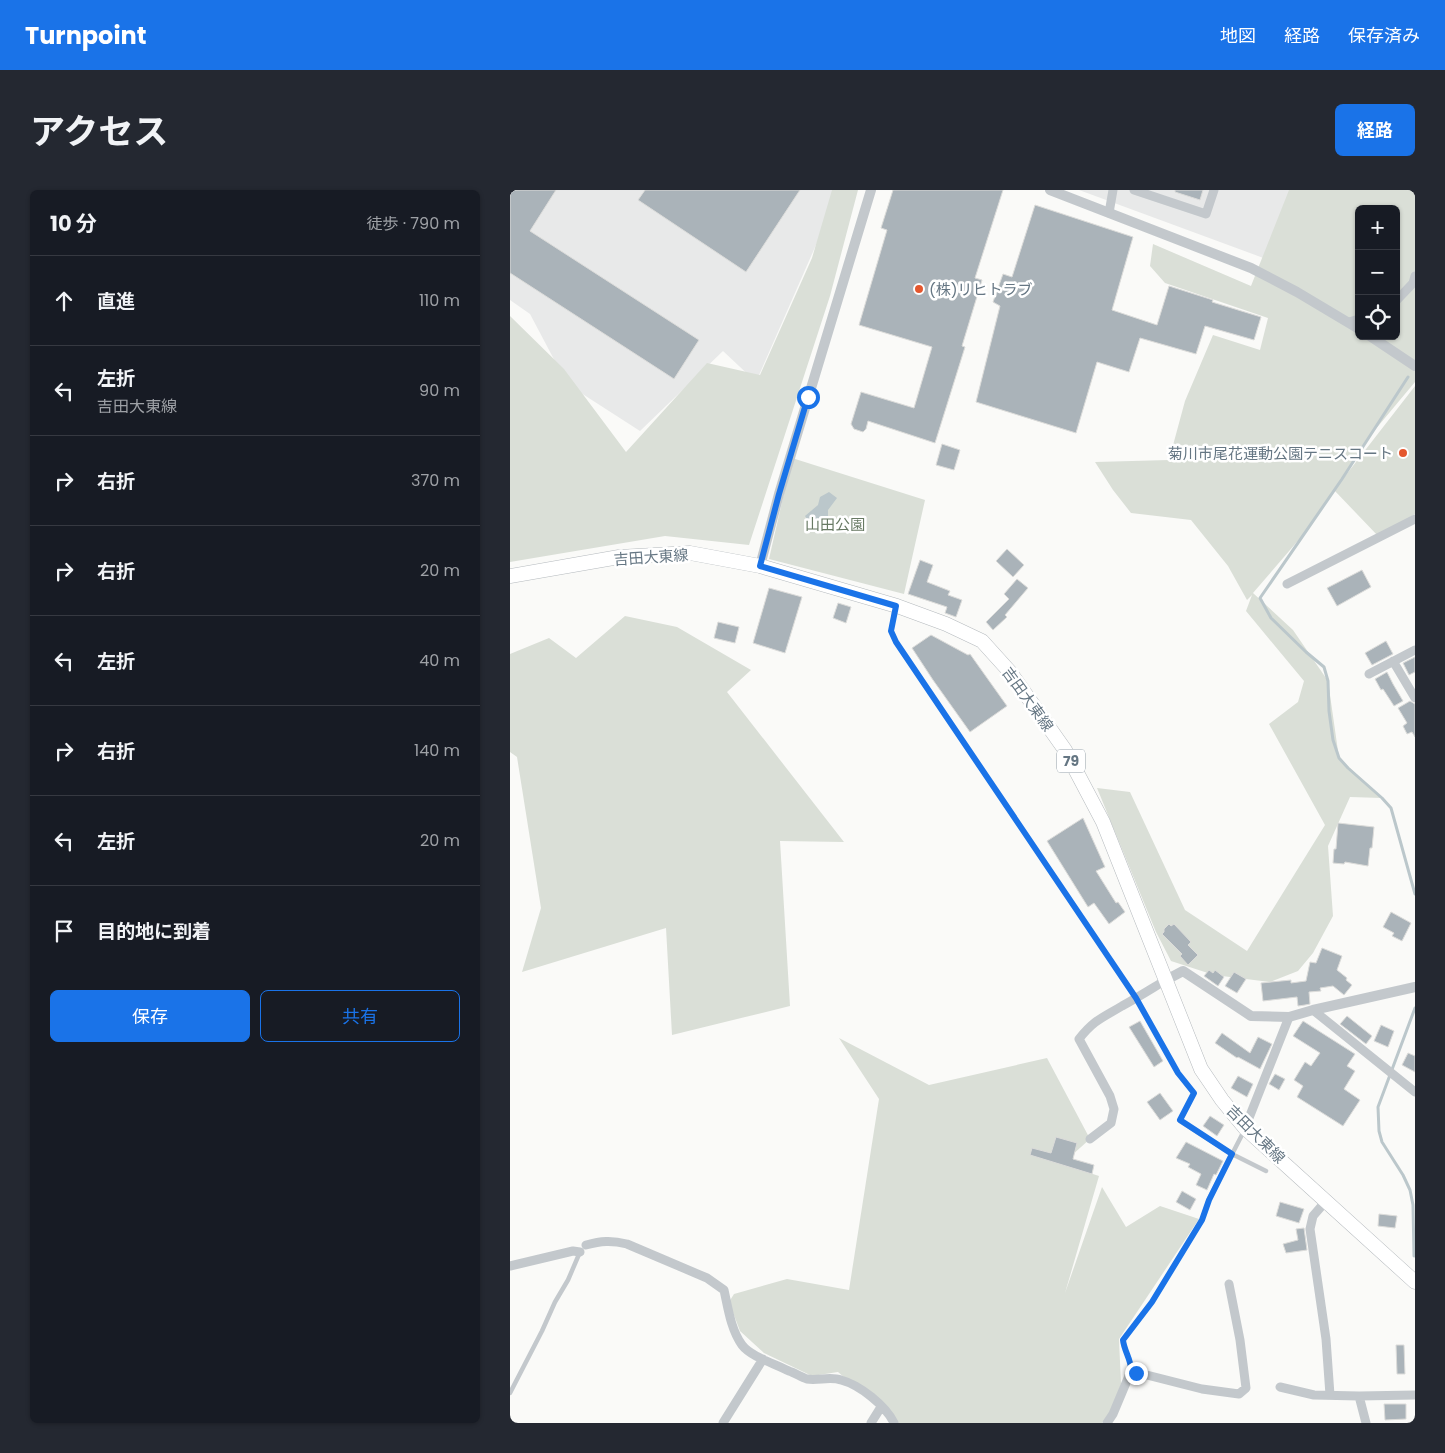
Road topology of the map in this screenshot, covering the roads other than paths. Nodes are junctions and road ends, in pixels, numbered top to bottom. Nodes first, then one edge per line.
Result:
1 (871, 190) edge
2 (1050, 190) edge
3 (1113, 190) edge
4 (1134, 190) edge
5 (1214, 190) edge
6 (1109, 213) junction
7 (1415, 276) edge
8 (1400, 297) edge
9 (1354, 320) edge
10 (1376, 340) edge
11 (1415, 366) edge
12 (1415, 519) edge
13 (760, 566) junction
14 (510, 576) edge
15 (1288, 584) dead end
16 (896, 606) junction
17 (1415, 650) edge
18 (1394, 661) junction
19 (1369, 674) dead end
20 (1415, 698) edge
21 (1166, 980) junction
22 (1414, 988) edge
23 (1136, 998) junction
24 (1313, 1010) junction
25 (1289, 1017) junction
26 (1415, 1092) edge
27 (1245, 1128) junction
28 (1090, 1139) dead end
29 (1232, 1154) junction
30 (1266, 1171) dead end
31 (1326, 1201) junction
32 (583, 1249) junction
33 (510, 1266) edge
34 (1415, 1282) edge
35 (1229, 1284) dead end
36 (763, 1359) junction
37 (1131, 1371) junction
38 (1280, 1387) dead end
39 (510, 1393) edge
40 (1330, 1395) junction
41 (1414, 1395) edge
42 (1359, 1396) junction
43 (881, 1407) junction
44 (724, 1423) edge
45 (871, 1423) edge
46 (894, 1423) edge
47 (1107, 1423) edge
48 (1366, 1423) edge

1 - 13 street
2 - 6 street
3 - 6 street
4 - 5 street
6 - 9 street
7 - 8 street
10 - 11 street
12 - 15 street
13 - 14 main road, 吉田大東線 / 79
13 - 16 main road, 吉田大東線 / 79
16 - 21 main road, 吉田大東線 / 79
16 - 23 lane
17 - 18 street
18 - 19 street
18 - 20 street
21 - 23 street
21 - 25 street
21 - 27 main road, 吉田大東線 / 79
22 - 24 street
23 - 28 street
23 - 29 lane
24 - 25 street
24 - 26 street
25 - 27 street
27 - 29 lane
27 - 31 main road, 吉田大東線 / 79
29 - 30 lane
29 - 37 lane
31 - 34 main road, 吉田大東線 / 79
31 - 40 street
32 - 33 street
32 - 36 street
32 - 39 lane
35 - 37 street
36 - 43 street
36 - 44 street
37 - 47 street
38 - 40 street
40 - 42 street
41 - 42 street
42 - 48 street
43 - 45 street
43 - 46 street

